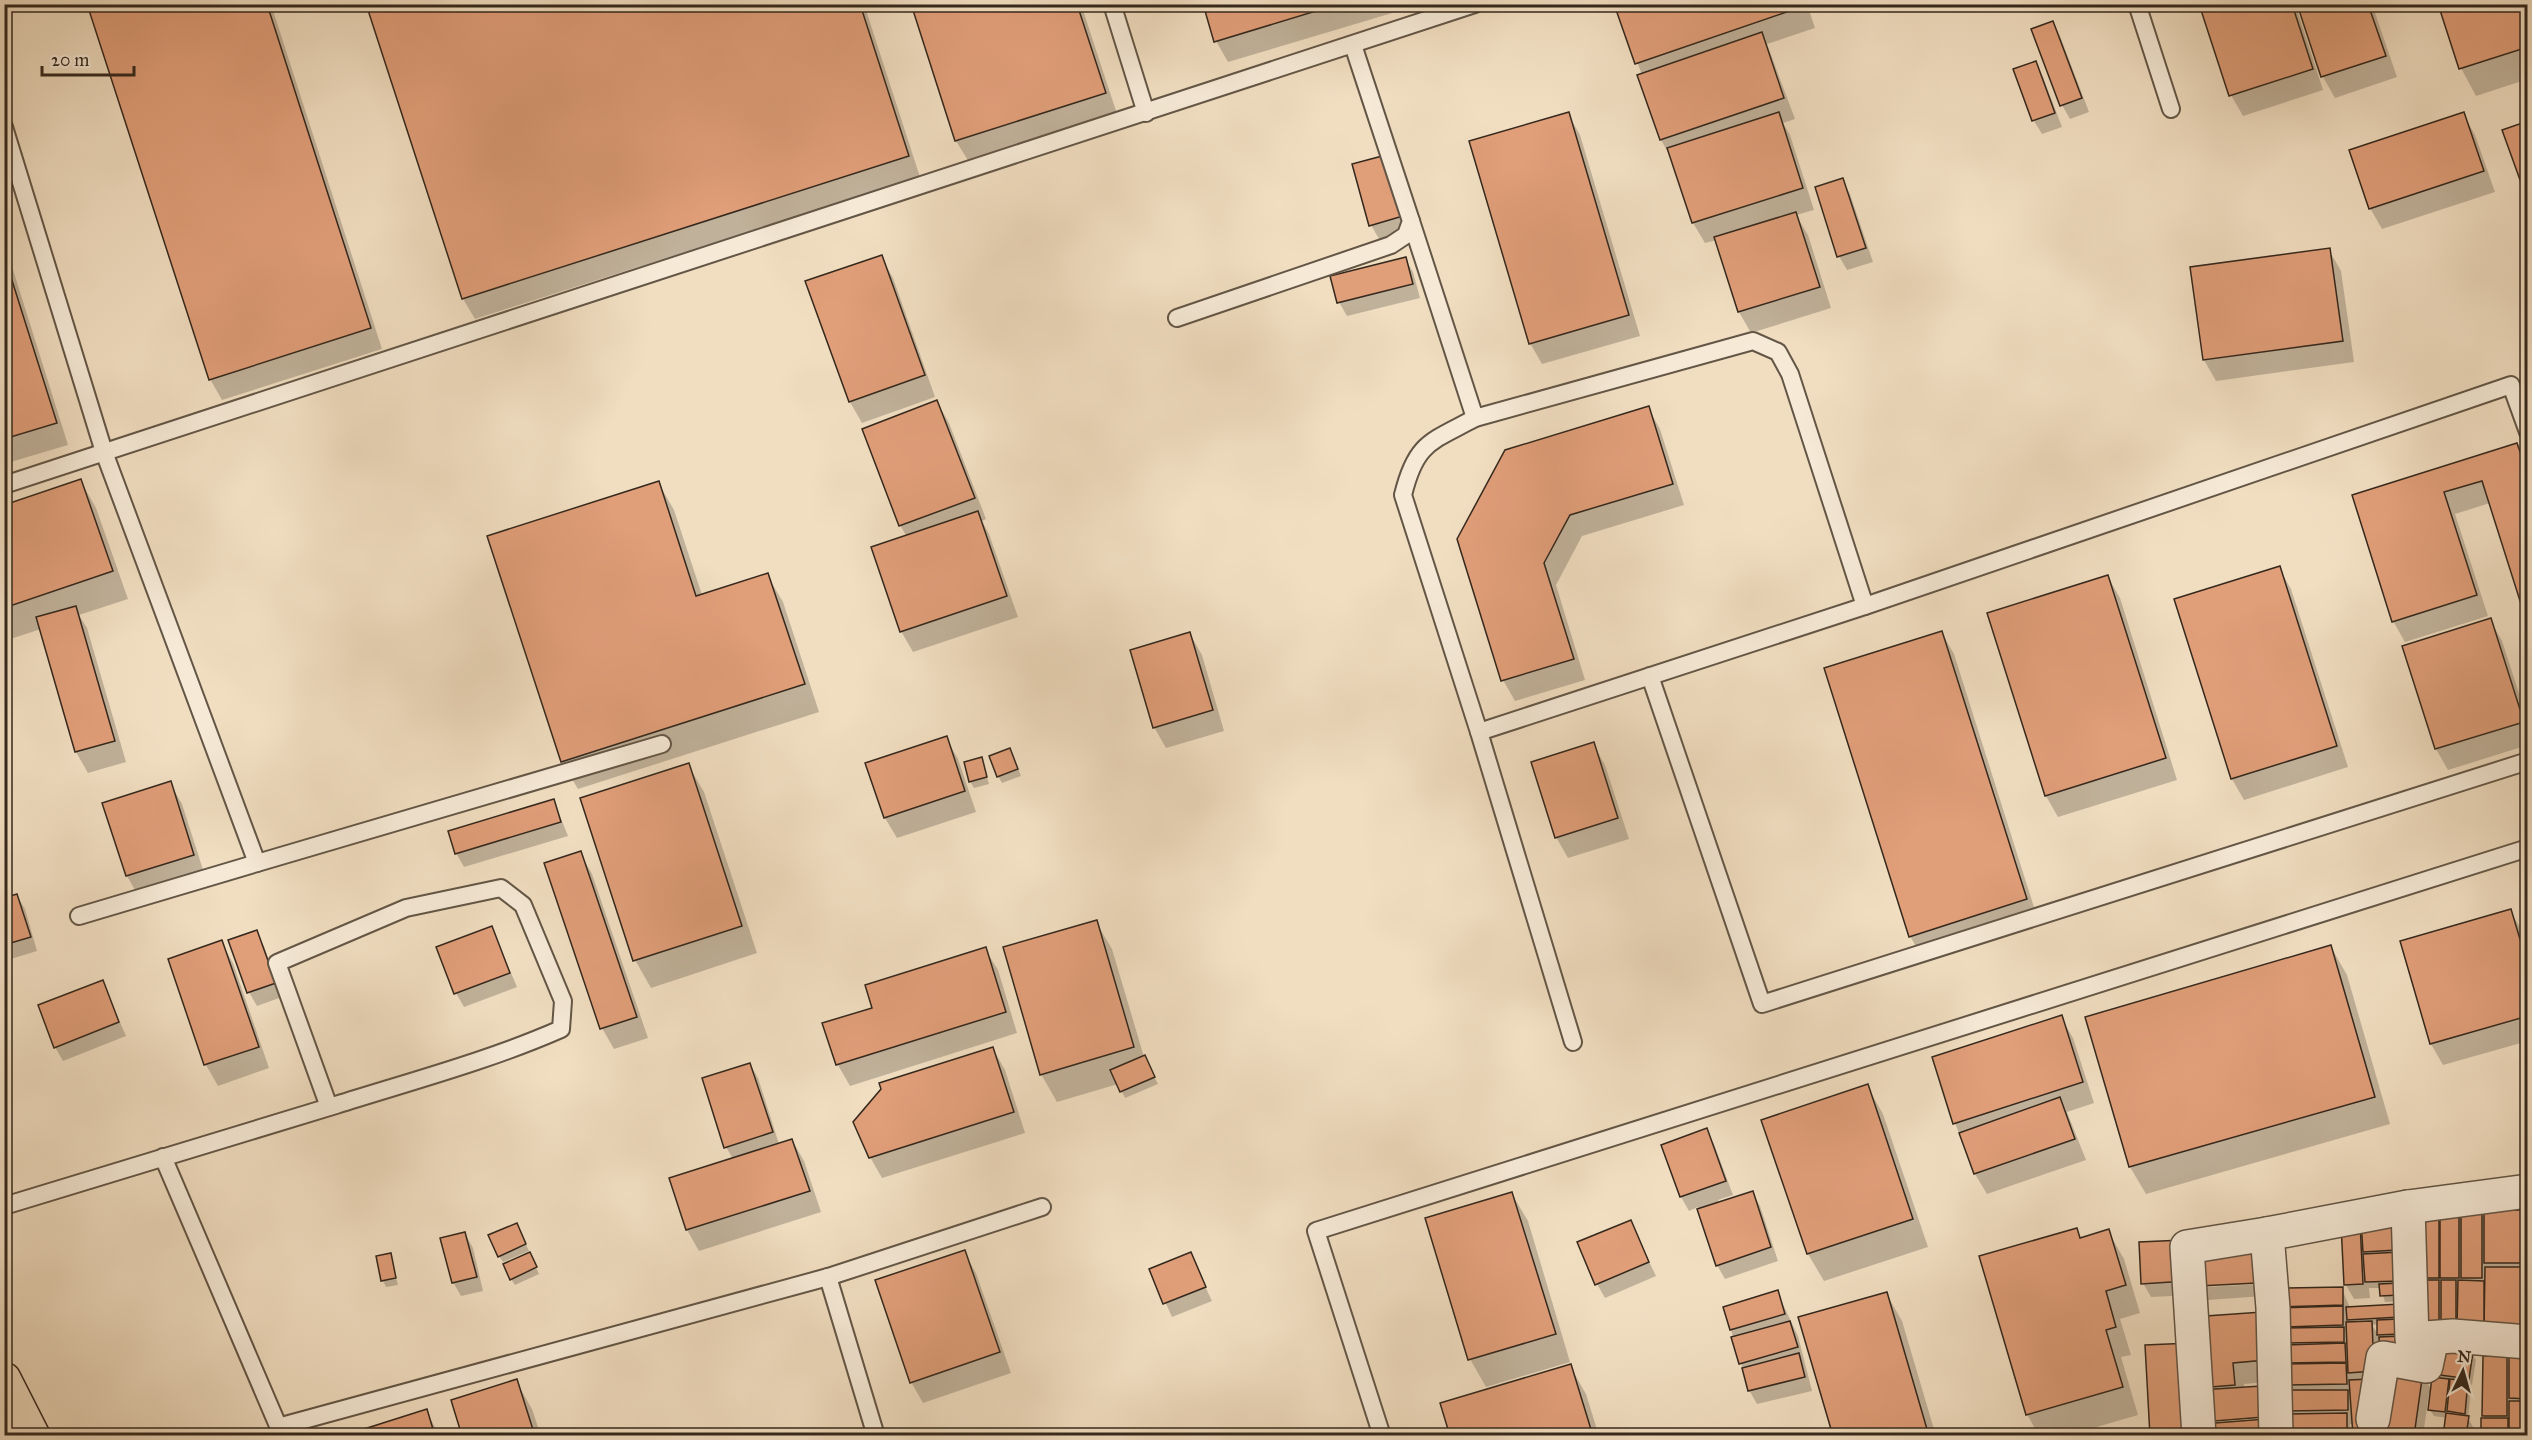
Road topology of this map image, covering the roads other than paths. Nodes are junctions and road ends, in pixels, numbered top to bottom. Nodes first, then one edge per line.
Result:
1 (1112, 4) edge
2 (1475, 4) edge
3 (2137, 4) edge
4 (1353, 45) junction
5 (2171, 109) dead end
6 (1146, 113) junction
7 (4, 127) edge
8 (1411, 221) junction
9 (1177, 318) dead end
10 (1475, 418) junction
11 (2528, 432) edge
12 (104, 452) junction
13 (4, 485) edge
14 (1865, 606) junction
15 (1650, 676) junction
16 (1479, 732) junction
17 (662, 744) dead end
18 (2528, 761) edge
19 (2528, 848) edge
20 (257, 863) junction
21 (80, 916) dead end
22 (1573, 1042) dead end
23 (329, 1107) junction
24 (163, 1157) junction
25 (2528, 1191) edge
26 (4, 1206) edge
27 (2408, 1206) junction
28 (1042, 1207) dead end
29 (2267, 1234) junction
30 (828, 1277) junction
31 (2432, 1338) junction
32 (2528, 1342) edge
33 (4, 1379) edge
34 (2373, 1419) dead end
35 (280, 1431) edge
36 (33, 1436) edge
37 (876, 1436) edge
38 (1382, 1436) edge
39 (2199, 1436) edge
40 (2276, 1436) edge

1 - 6 lane
2 - 4 lane
3 - 5 lane
4 - 6 lane
4 - 8 lane
6 - 12 lane
7 - 12 lane
8 - 9 lane
8 - 10 lane
10 - 14 lane
10 - 16 lane
11 - 14 lane
12 - 13 lane
12 - 20 lane
14 - 15 lane
15 - 16 lane
15 - 18 lane
16 - 22 lane
17 - 20 lane
19 - 38 lane
20 - 21 lane
23 - 23 lane
23 - 24 lane
24 - 26 lane
24 - 35 lane
25 - 27 street
27 - 29 street
27 - 31 street
28 - 30 lane
29 - 39 street
29 - 40 street
30 - 35 lane
30 - 37 lane
31 - 32 street
31 - 34 street
33 - 36 main road

